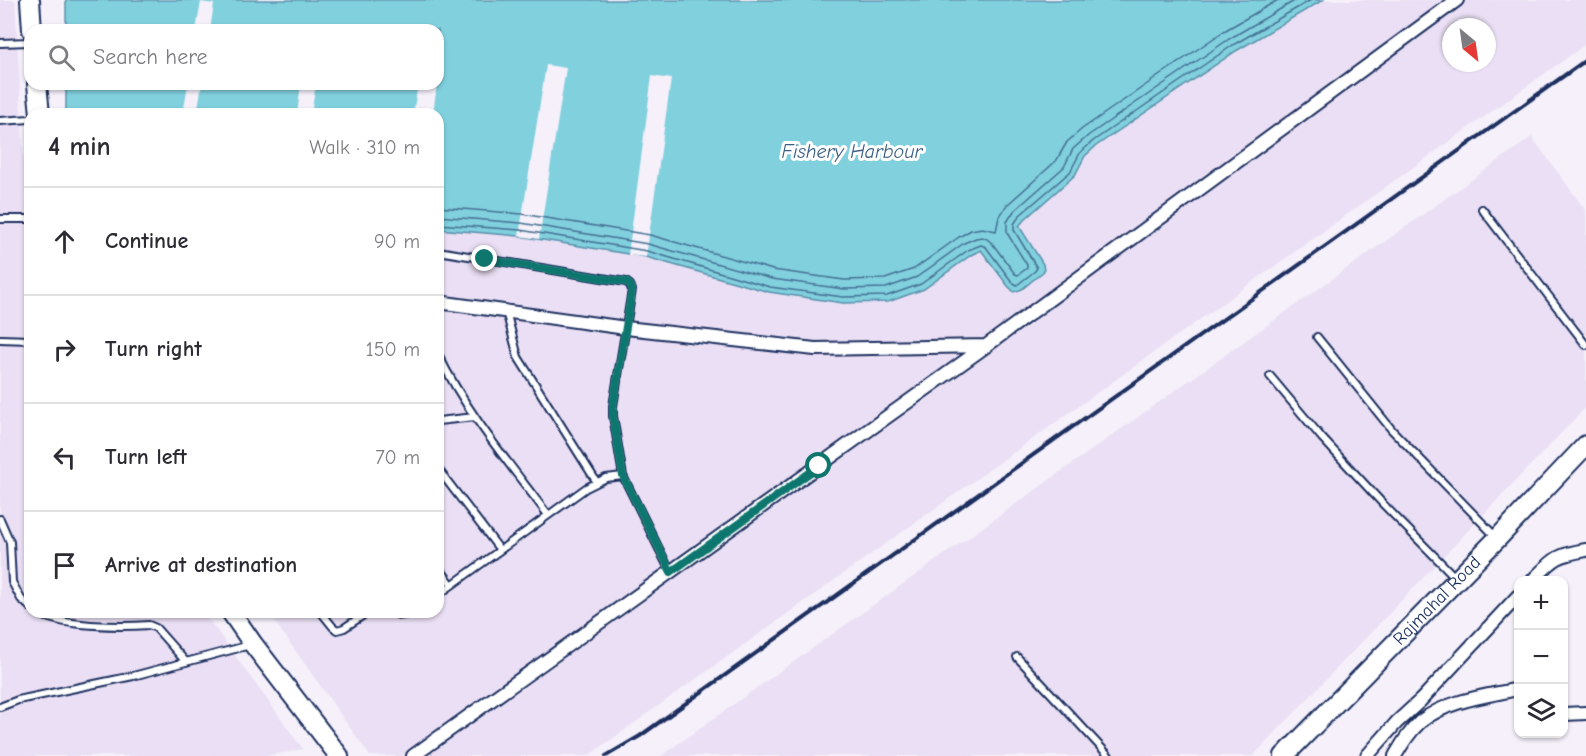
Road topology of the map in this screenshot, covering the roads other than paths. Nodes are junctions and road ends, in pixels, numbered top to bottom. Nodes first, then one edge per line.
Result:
1 (30, 0) edge
2 (1457, 0) edge
3 (32, 24) edge
4 (24, 42) edge
5 (0, 43) edge
6 (38, 90) edge
7 (39, 108) edge
8 (24, 119) edge
9 (0, 121) edge
10 (1482, 209) dead end
11 (0, 219) edge
12 (24, 219) edge
13 (444, 252) edge
14 (444, 303) edge
15 (506, 311) junction
16 (626, 328) junction
17 (1317, 338) dead end
18 (0, 339) edge
19 (24, 340) edge
20 (1586, 345) edge
21 (986, 346) junction
22 (444, 365) edge
23 (1270, 376) dead end
24 (475, 417) junction
25 (444, 420) edge
26 (1586, 445) edge
27 (623, 476) junction
28 (444, 477) edge
29 (597, 481) junction
30 (548, 515) junction
31 (0, 519) edge
32 (1498, 538) junction
33 (500, 550) junction
34 (1586, 550) edge
35 (671, 572) junction
36 (444, 574) edge
37 (1537, 576) edge
38 (1457, 580) junction
39 (452, 585) junction
40 (444, 591) edge
41 (1514, 600) edge
42 (24, 602) edge
43 (51, 618) edge
44 (235, 618) edge
45 (326, 618) edge
46 (359, 618) edge
47 (253, 644) junction
48 (1017, 657) dead end
49 (186, 662) junction
50 (1514, 690) edge
51 (0, 706) edge
52 (1586, 713) edge
53 (1568, 714) edge
54 (339, 756) edge
55 (413, 756) edge
56 (1109, 756) edge
57 (1284, 756) edge
58 (1367, 756) edge
59 (1395, 756) edge

1 - 3 main road
2 - 21 street
4 - 5 lane
6 - 7 main road
8 - 9 lane
10 - 20 lane
11 - 12 lane
13 - 16 lane
14 - 15 street
15 - 16 street
15 - 29 lane
16 - 21 street
16 - 27 lane
17 - 32 lane
18 - 19 lane
21 - 35 street
22 - 24 lane
23 - 38 lane
24 - 25 lane
24 - 30 lane
26 - 32 main road, Rajmahal Road
27 - 29 lane
27 - 35 lane
28 - 33 lane
29 - 30 lane
30 - 33 lane
31 - 42 lane
32 - 38 main road, Rajmahal Road
33 - 39 lane
34 - 37 street
35 - 55 street
36 - 39 lane
38 - 57 main road, Rajmahal Road
39 - 40 lane
41 - 58 street
43 - 49 lane
44 - 47 main road
45 - 46 lane
47 - 49 lane
47 - 54 main road
48 - 56 lane
49 - 51 lane
50 - 59 street
52 - 53 street

